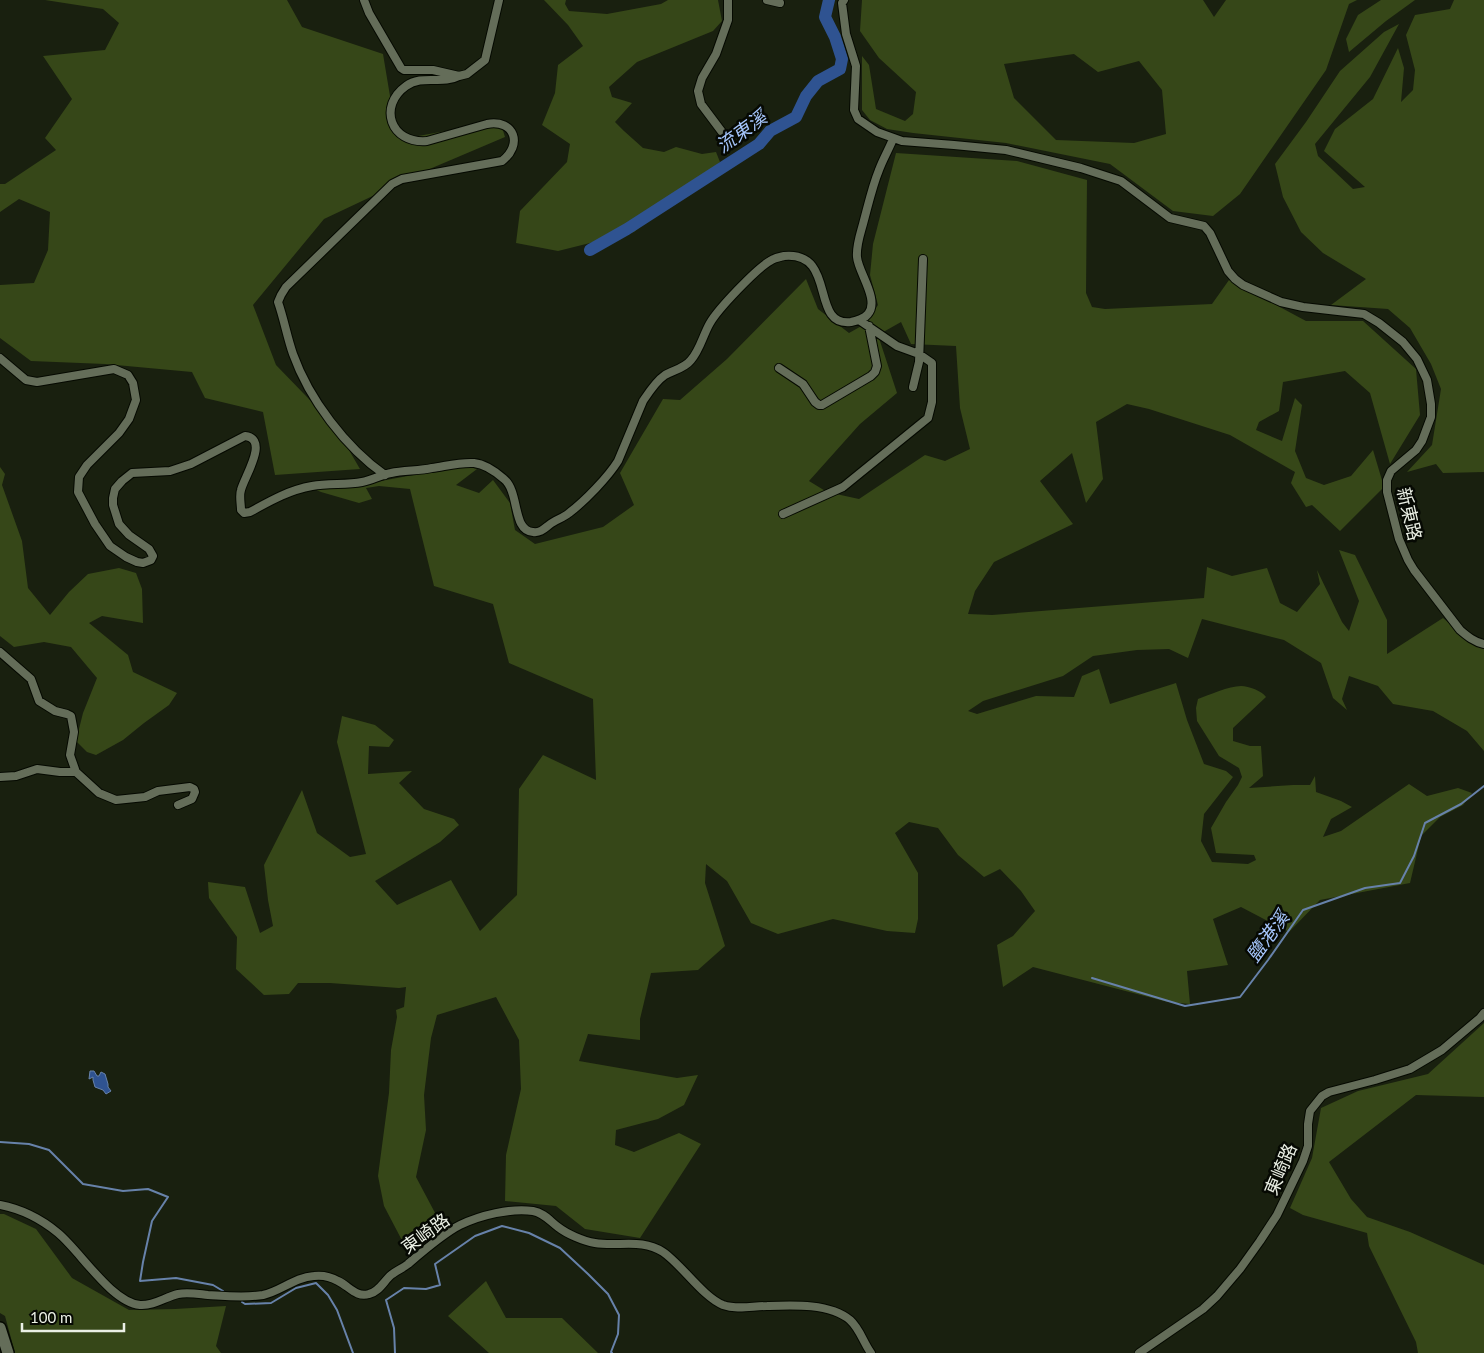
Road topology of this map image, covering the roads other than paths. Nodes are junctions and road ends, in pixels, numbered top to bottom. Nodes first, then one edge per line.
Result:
1 (364, 0) edge
2 (499, 0) edge
3 (728, 0) edge
4 (768, 0) edge
5 (844, 0) edge
6 (780, 2) dead end
7 (459, 76) junction
8 (893, 139) junction
9 (731, 144) dead end
10 (923, 259) dead end
11 (859, 320) junction
12 (869, 326) junction
13 (920, 354) junction
14 (0, 358) edge
15 (779, 368) dead end
16 (913, 387) dead end
17 (385, 475) junction
18 (783, 514) dead end
19 (1484, 644) edge
20 (0, 652) edge
21 (76, 772) junction
22 (0, 777) edge
23 (178, 805) dead end
24 (1484, 1013) edge
25 (0, 1204) edge
26 (1, 1333) edge
27 (8, 1353) edge
28 (871, 1353) edge
29 (1139, 1353) edge

1 - 7 street
2 - 7 street
3 - 9 street
4 - 6 street
5 - 8 street, 新東路
7 - 17 street
8 - 11 street
8 - 19 street, 新東路
10 - 13 street
11 - 12 street
11 - 17 street
12 - 13 street
12 - 15 street
13 - 16 street
13 - 18 street
14 - 17 street
20 - 21 street
21 - 22 street
21 - 23 street
24 - 29 street, 東崎路
25 - 28 street, 東崎路
26 - 27 street

